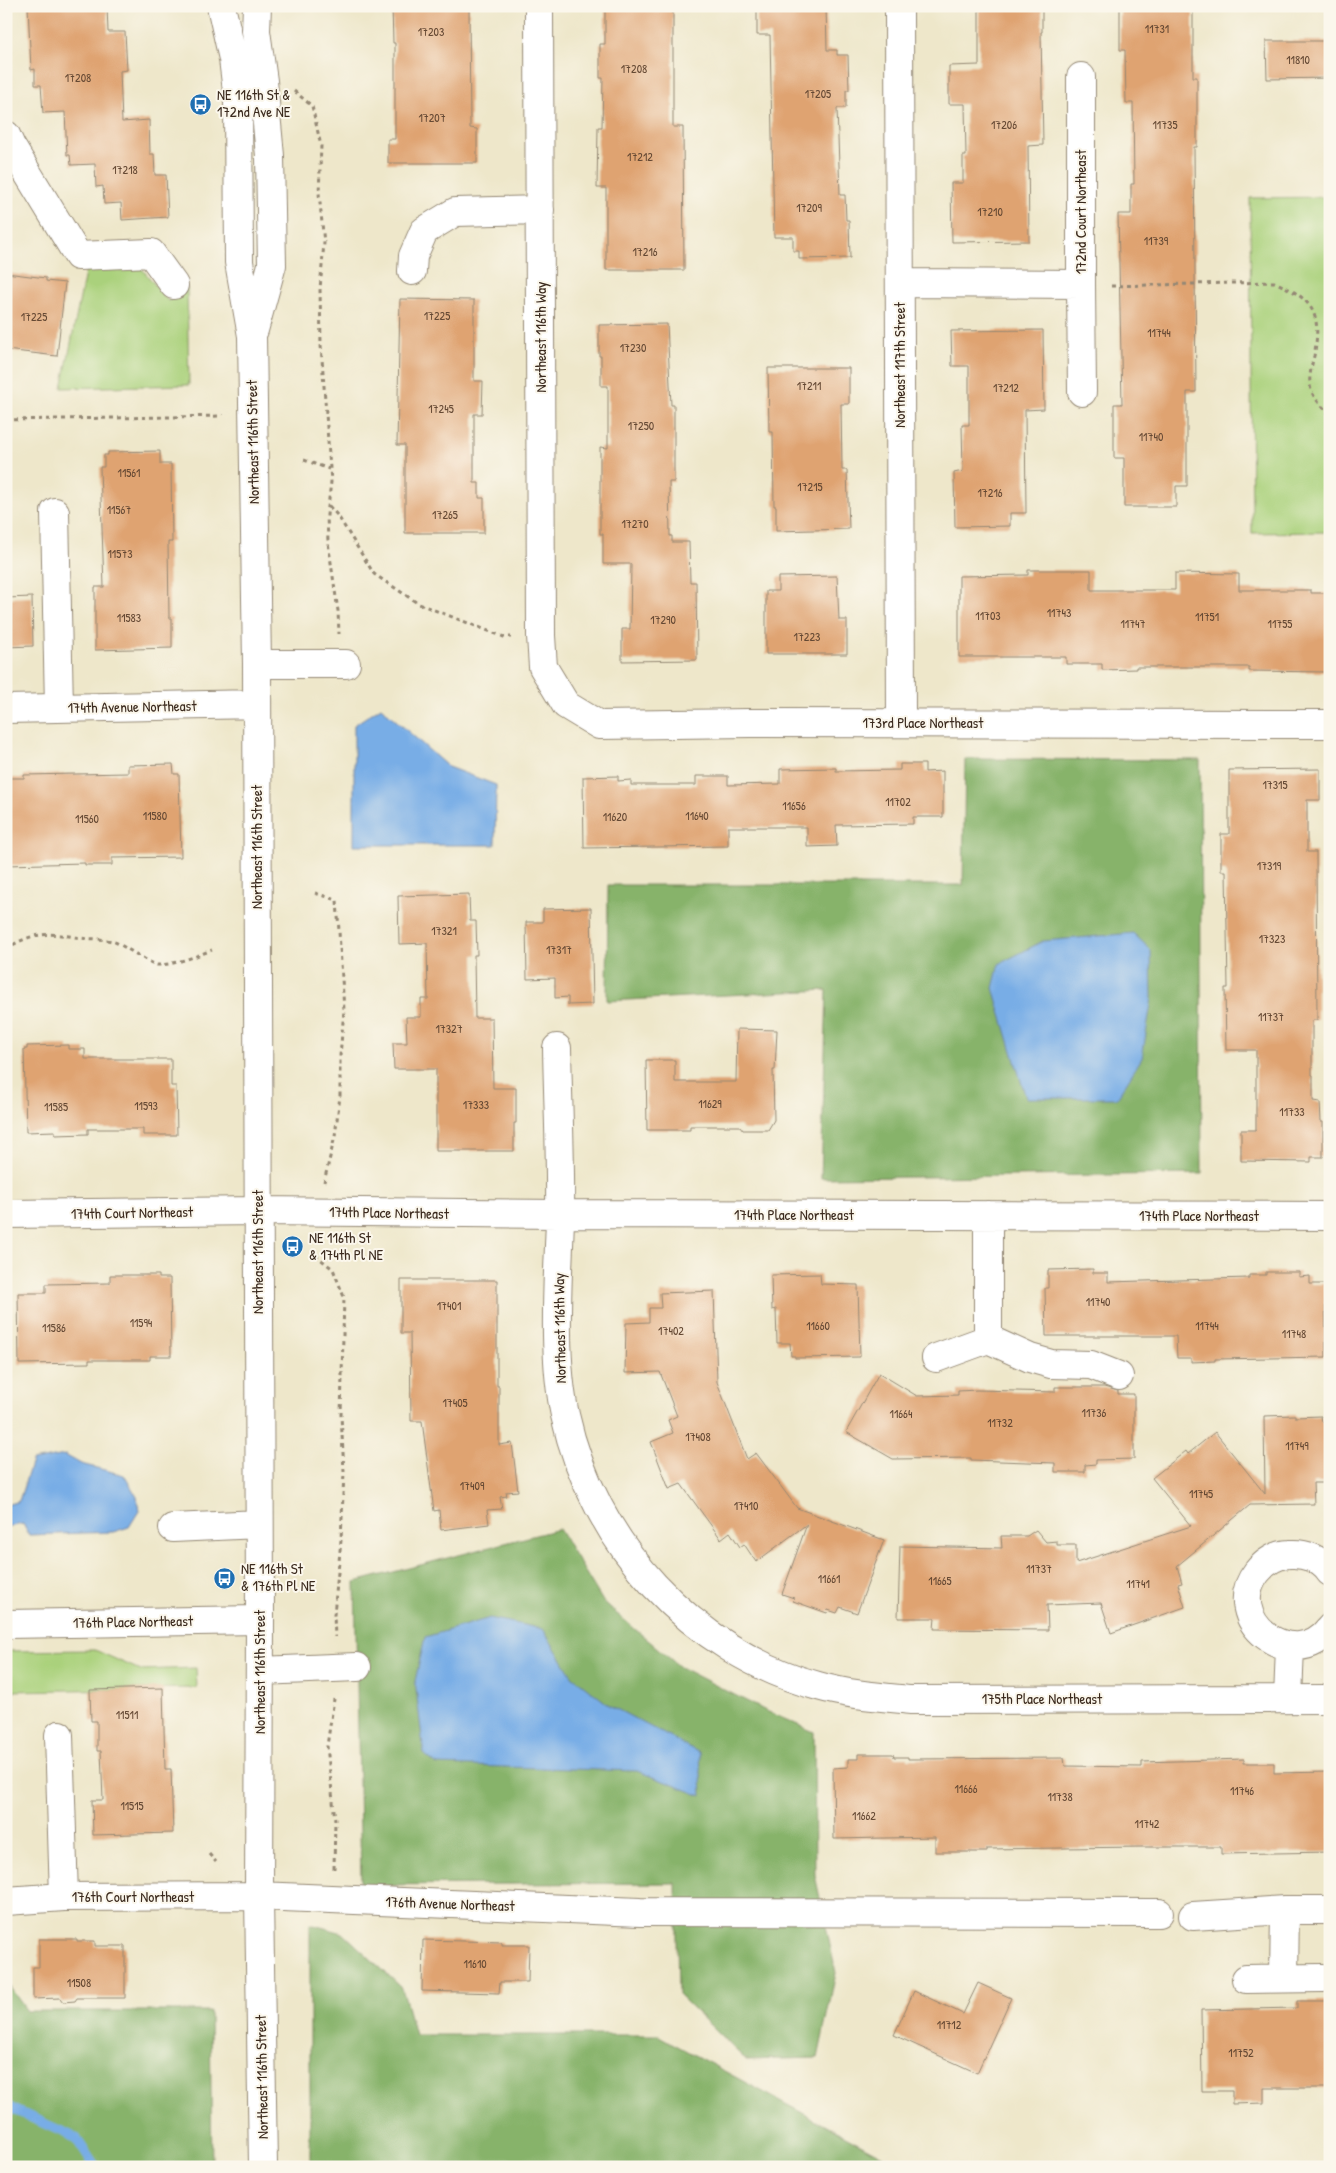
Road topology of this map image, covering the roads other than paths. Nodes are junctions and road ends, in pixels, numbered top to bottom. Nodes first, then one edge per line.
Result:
1 (221, 6) edge
2 (257, 6) edge
3 (539, 6) edge
4 (899, 6) edge
5 (1081, 77) dead end
6 (6, 135) edge
7 (540, 210) junction
8 (412, 271) dead end
9 (900, 283) junction
10 (1081, 284) junction
11 (174, 285) dead end
12 (252, 336) junction
13 (1082, 392) dead end
14 (55, 512) dead end
15 (257, 664) junction
16 (343, 664) road end
17 (543, 667) joint
18 (257, 704) junction
19 (59, 708) junction
20 (6, 709) edge
21 (901, 723) junction
22 (1330, 724) edge
23 (557, 1048) dead end
24 (258, 1211) junction
25 (6, 1214) edge
26 (560, 1214) junction
27 (988, 1215) junction
28 (1330, 1216) edge
29 (988, 1338) junction
30 (936, 1358) dead end
31 (1119, 1376) dead end
32 (259, 1524) junction
33 (173, 1528) dead end
34 (1330, 1572) edge
35 (260, 1620) junction
36 (6, 1624) edge
37 (1330, 1628) edge
38 (1290, 1646) junction
39 (759, 1664) joint
40 (346, 1668) road end
41 (260, 1671) junction
42 (1288, 1699) junction
43 (1330, 1699) edge
44 (59, 1735) dead end
45 (259, 1896) junction
46 (64, 1898) junction
47 (6, 1901) edge
48 (1285, 1910) junction
49 (1330, 1910) edge
50 (1159, 1913) dead end
51 (1193, 1916) dead end
52 (1284, 1978) junction
53 (1323, 1978) dead end
54 (1246, 1979) dead end
55 (263, 2167) edge

1 - 12 street, Northeast 116th Street
2 - 12 street, Northeast 116th Street
3 - 7 street, Northeast 116th Way
4 - 9 street, Northeast 117th Street
5 - 10 street, 172nd Court Northeast
6 - 11 street
7 - 8 street
7 - 17 street, Northeast 116th Way
9 - 10 street, 172nd Court Northeast
9 - 21 street, Northeast 117th Street
10 - 13 street
12 - 15 street, Northeast 116th Street
14 - 19 street
15 - 16 street
15 - 18 street, Northeast 116th Street
17 - 21 street, 173rd Place Northeast
18 - 19 street, 174th Avenue Northeast
18 - 24 street, Northeast 116th Street
19 - 20 street, 174th Avenue Northeast
21 - 22 street, 173rd Place Northeast
23 - 26 street, Northeast 116th Way
24 - 25 street, 174th Court Northeast
24 - 26 street, 174th Place Northeast
24 - 32 street, Northeast 116th Street
26 - 27 street, 174th Place Northeast
26 - 39 street, Northeast 116th Way
27 - 28 street, 174th Place Northeast
27 - 29 street
29 - 30 street
29 - 31 street
32 - 33 street
32 - 35 street, Northeast 116th Street
34 - 38 street
35 - 36 street, 176th Place Northeast
35 - 41 street, Northeast 116th Street
37 - 38 street
38 - 42 street
39 - 42 street, 175th Place Northeast
40 - 41 street
41 - 45 street, Northeast 116th Street
42 - 43 street, 175th Place Northeast
44 - 46 street
45 - 46 street, 176th Court Northeast
45 - 50 street, 176th Avenue Northeast
45 - 55 street, Northeast 116th Street
46 - 47 street, 176th Court Northeast
48 - 49 street
48 - 51 street
48 - 52 street
52 - 53 street
52 - 54 street

